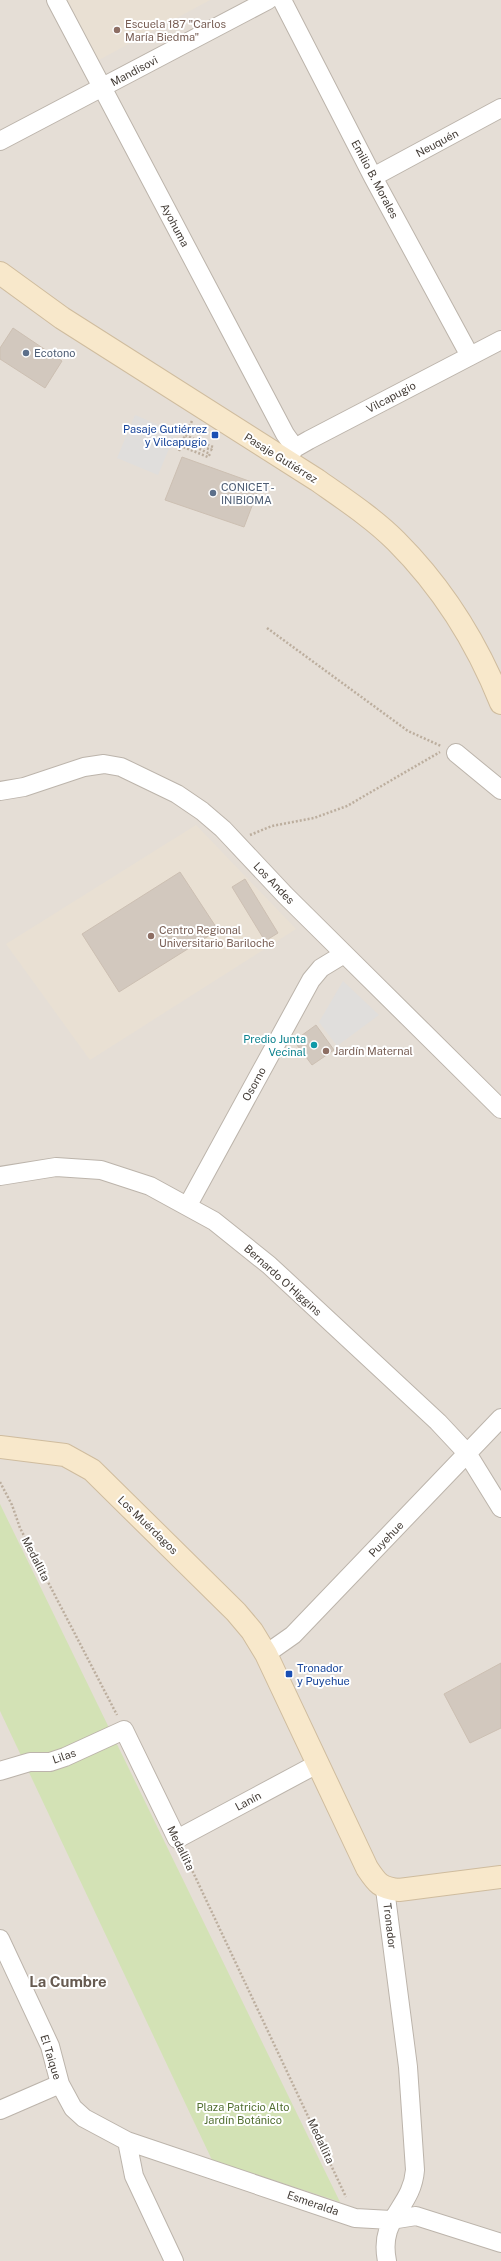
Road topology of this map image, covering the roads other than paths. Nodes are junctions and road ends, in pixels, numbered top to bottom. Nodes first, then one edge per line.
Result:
1 (56, 0) edge
2 (268, 0) edge
3 (282, 0) edge
4 (103, 88) junction
5 (501, 108) edge
6 (0, 141) edge
7 (373, 177) junction
8 (0, 273) edge
9 (501, 340) edge
10 (470, 356) junction
11 (290, 454) junction
12 (501, 703) edge
13 (456, 753) road end
14 (501, 790) edge
15 (0, 791) edge
16 (344, 954) junction
17 (501, 1109) edge
18 (0, 1176) edge
19 (188, 1205) junction
20 (501, 1418) edge
21 (0, 1447) edge
22 (467, 1453) junction
23 (501, 1508) edge
24 (266, 1654) junction
25 (124, 1730) joint
26 (319, 1763) junction
27 (0, 1771) edge
28 (177, 1839) joint
29 (501, 1876) edge
30 (385, 1889) junction
31 (0, 1939) edge
32 (60, 2084) junction
33 (0, 2110) edge
34 (128, 2141) junction
35 (391, 2220) junction
36 (501, 2243) edge
37 (174, 2261) edge
38 (387, 2261) edge

1 - 4 street, Ayohuma
2 - 4 street, Mandisovi
3 - 7 street, Emilio B. Morales
4 - 6 street, Mandisovi
4 - 11 street, Ayohuma
5 - 7 street, Neuquén
7 - 10 street, Emilio B. Morales
8 - 11 street, Pasaje Gutiérrez
9 - 10 street, Vilcapugio
10 - 11 street, Vilcapugio
11 - 12 street, Pasaje Gutiérrez
13 - 14 street
15 - 16 street, Los Andes
16 - 17 street, Los Andes
16 - 19 street, Osorno
18 - 19 street, Bernardo O'Higgins
19 - 22 street, Bernardo O'Higgins
20 - 22 street, Puyehue
21 - 24 street, Los Muérdagos
22 - 23 street, Bernardo O'Higgins
22 - 24 street, Puyehue
24 - 26 street, Tronador
25 - 27 street, Lilas
25 - 28 street, Medallita
26 - 28 street, Lanín
26 - 30 street, Tronador
29 - 30 street
30 - 35 street, Tronador
31 - 32 street, El Taique
32 - 33 street
32 - 34 street, El Taique
34 - 35 street, Esmeralda
34 - 37 street
35 - 36 street, Esmeralda
35 - 38 street

